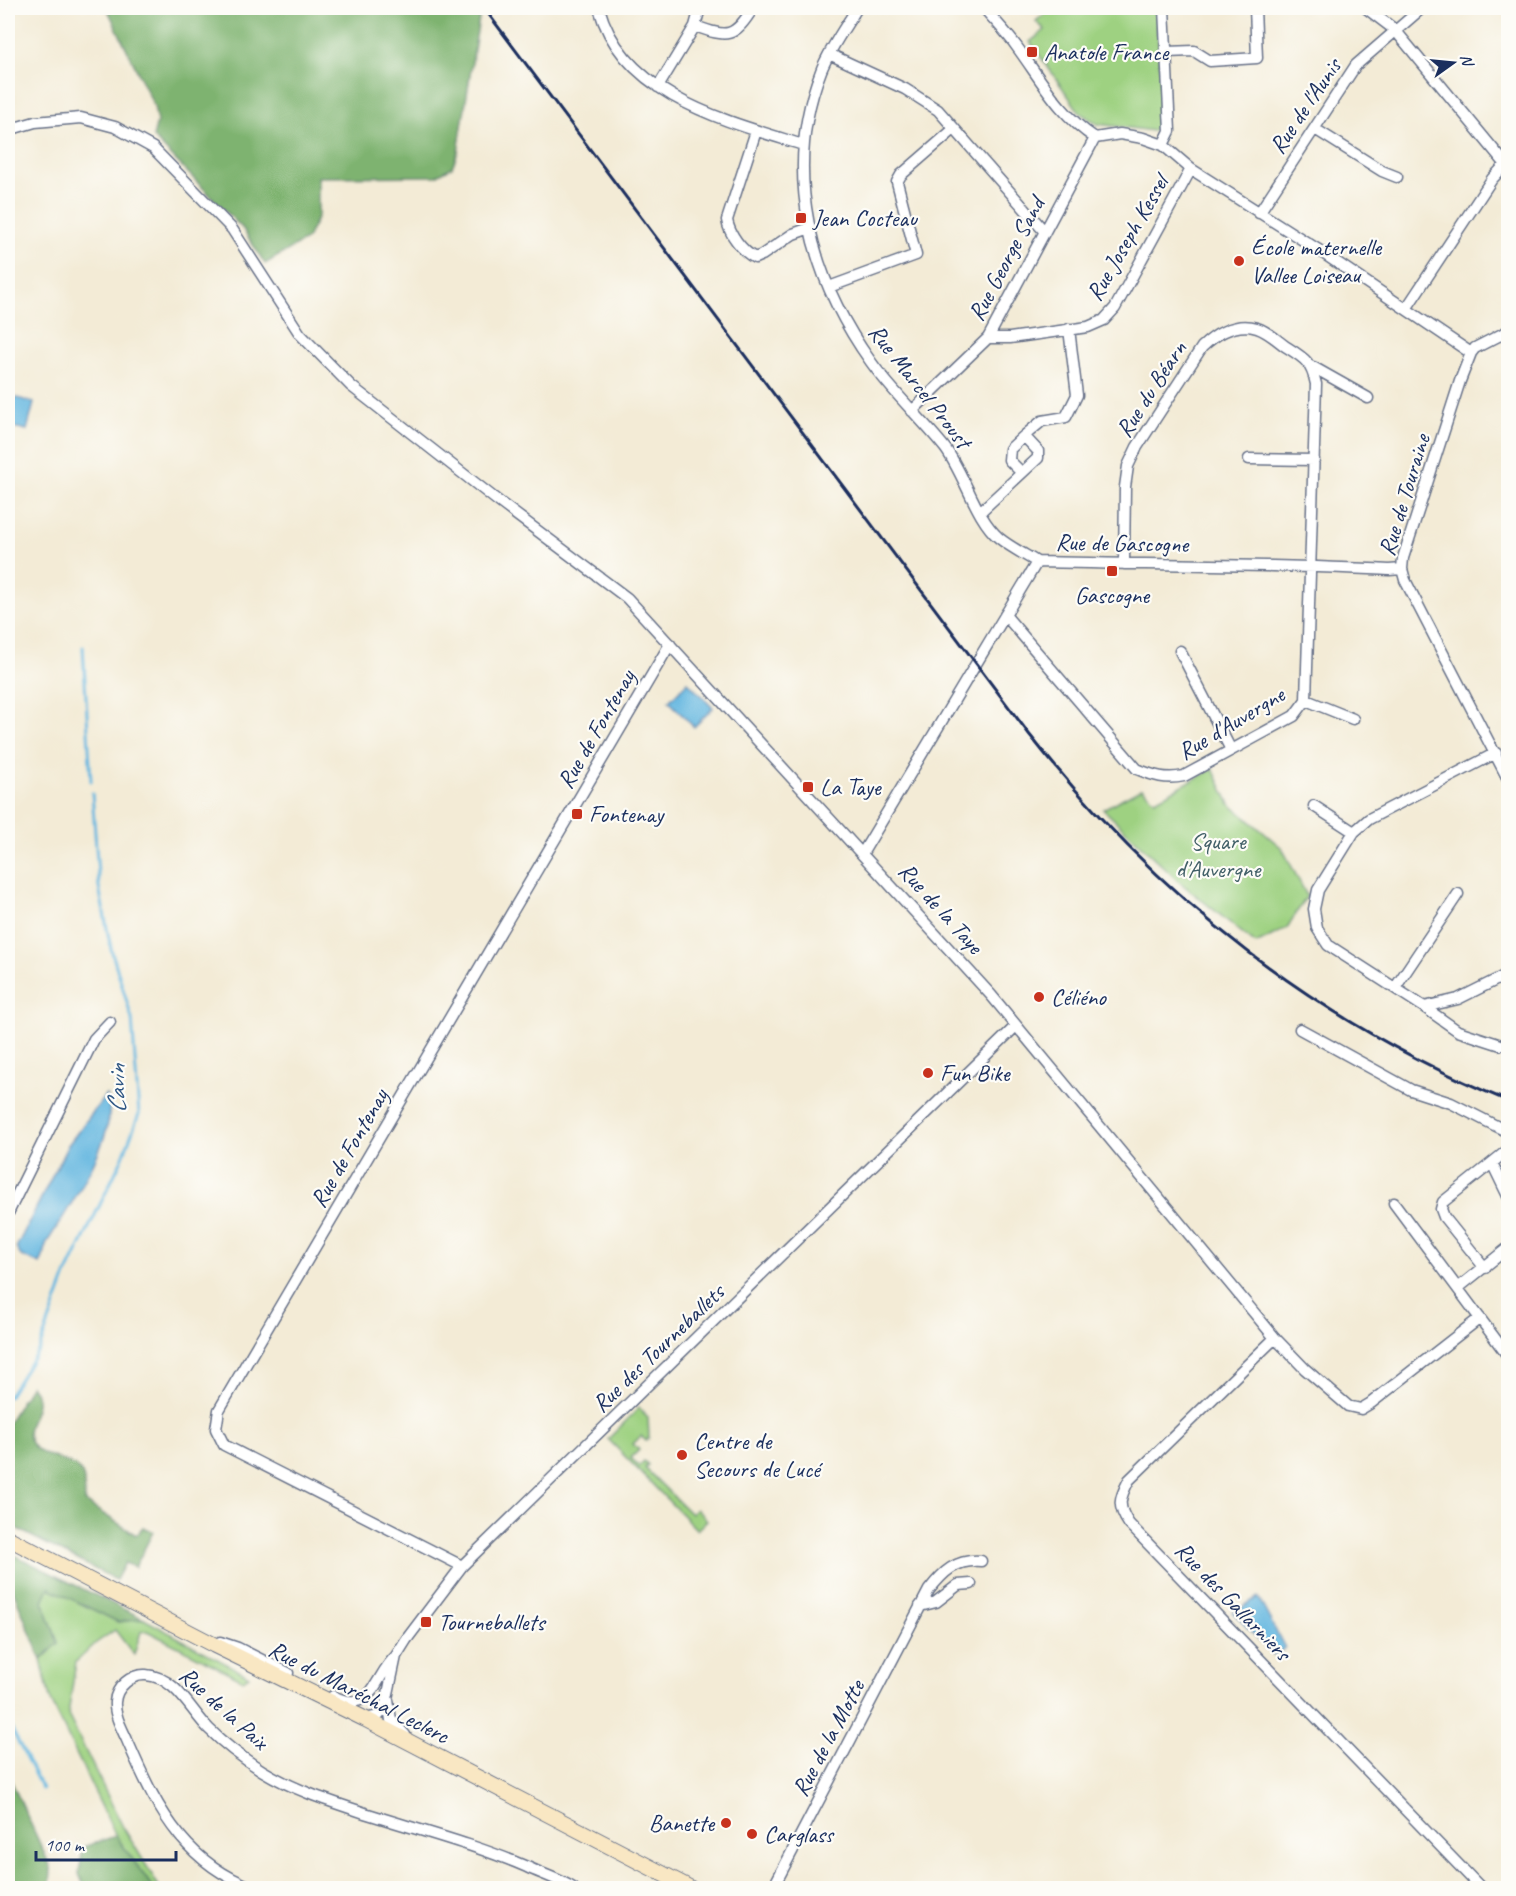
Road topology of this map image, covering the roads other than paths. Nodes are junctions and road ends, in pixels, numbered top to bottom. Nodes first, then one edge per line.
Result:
1 (599, 8) edge
2 (700, 8) edge
3 (753, 8) edge
4 (857, 8) edge
5 (984, 8) edge
6 (1164, 8) edge
7 (1255, 8) edge
8 (1366, 8) edge
9 (1422, 8) edge
10 (696, 26) junction
11 (1395, 30) junction
12 (1166, 52) junction
13 (829, 54) junction
14 (658, 87) junction
15 (954, 129) junction
16 (1315, 129) junction
17 (8, 130) edge
18 (756, 131) junction
19 (1095, 138) junction
20 (803, 145) junction
21 (1163, 145) junction
22 (1507, 165) edge
23 (1191, 169) junction
24 (1397, 177) dead end
25 (1259, 213) junction
26 (810, 228) junction
27 (1045, 231) junction
28 (829, 287) junction
29 (1406, 309) junction
30 (1069, 329) junction
31 (1509, 331) edge
32 (988, 338) junction
33 (1471, 353) junction
34 (1313, 367) junction
35 (1368, 399) dead end
36 (912, 411) junction
37 (1024, 436) junction
38 (1249, 459) dead end
39 (1314, 459) junction
40 (1022, 473) junction
41 (980, 512) junction
42 (1037, 562) junction
43 (1124, 564) junction
44 (1312, 566) junction
45 (1402, 569) junction
46 (1005, 615) junction
47 (670, 644) junction
48 (1180, 651) dead end
49 (1306, 700) junction
50 (1353, 719) dead end
51 (1231, 750) junction
52 (1496, 753) junction
53 (1509, 779) edge
54 (1314, 806) dead end
55 (1354, 832) junction
56 (862, 854) junction
57 (1458, 894) dead end
58 (1509, 974) edge
59 (1395, 988) junction
60 (1424, 1007) junction
61 (110, 1022) dead end
62 (1016, 1026) junction
63 (1300, 1029) dead end
64 (1501, 1045) dead end
65 (1509, 1132) edge
66 (1509, 1150) edge
67 (1492, 1163) junction
68 (1509, 1196) edge
69 (1394, 1203) dead end
70 (8, 1214) edge
71 (1509, 1248) edge
72 (1485, 1268) junction
73 (1458, 1288) junction
74 (1480, 1318) junction
75 (1275, 1338) junction
76 (1509, 1356) edge
77 (8, 1538) edge
78 (981, 1561) dead end
79 (462, 1566) junction
80 (971, 1584) dead end
81 (920, 1606) junction
82 (194, 1634) junction
83 (396, 1656) junction
84 (388, 1699) junction
85 (365, 1719) junction
86 (419, 1747) junction
87 (253, 1888) edge
88 (573, 1888) edge
89 (690, 1888) edge
90 (773, 1888) edge
91 (1481, 1888) edge

1 - 14 street
2 - 10 street
3 - 10 street
4 - 13 street, Rue Marcel Proust
5 - 19 street
6 - 12 street
7 - 12 street
8 - 11 street
9 - 11 street, Rue de l'Aunis
10 - 14 street
11 - 16 street, Rue de l'Aunis
11 - 22 street
12 - 21 street
13 - 15 street
13 - 20 street, Rue Marcel Proust
14 - 18 street
15 - 27 street
15 - 28 street
16 - 24 street
16 - 25 street, Rue de l'Aunis
17 - 47 street, Rue de la Taye
18 - 20 street
18 - 26 street
19 - 21 street
19 - 27 street, Rue George Sand
20 - 26 street, Rue Marcel Proust
21 - 23 street
22 - 29 street
23 - 25 street
23 - 30 street, Rue Joseph Kessel
25 - 29 street
26 - 28 street, Rue Marcel Proust
27 - 32 street, Rue George Sand
28 - 36 street, Rue Marcel Proust
29 - 33 street
30 - 32 street, Rue Joseph Kessel
30 - 37 street
31 - 33 street
32 - 36 street, Rue George Sand
33 - 45 street, Rue de Touraine
34 - 35 street, Rue du Béarn
34 - 39 street
34 - 43 street, Rue du Béarn
36 - 41 street, Rue Marcel Proust
37 - 40 street
37 - 40 street
38 - 39 street
39 - 44 street
40 - 41 street
41 - 42 street, Rue Marcel Proust
42 - 43 street, Rue de Gascogne
42 - 46 street, Rue de Gascogne
43 - 44 street, Rue de Gascogne
44 - 45 street, Rue de Gascogne
44 - 49 street, Rue d'Auvergne
45 - 52 street, Rue de Touraine
46 - 51 street, Rue d'Auvergne
46 - 56 street, Rue de Gascogne
47 - 56 street, Rue de la Taye
47 - 79 street, Rue de Fontenay
48 - 51 street
49 - 50 street
49 - 51 street, Rue d'Auvergne
52 - 53 street, Rue de Touraine
52 - 55 street
54 - 55 street
55 - 59 street
56 - 62 street, Rue de la Taye
57 - 59 street
58 - 60 street
59 - 60 street
60 - 64 street
61 - 70 street
62 - 75 street, Rue de la Taye
62 - 79 street, Rue des Tourneballets
63 - 65 street
66 - 67 street
67 - 68 street
67 - 72 street
69 - 73 street
71 - 72 street
72 - 73 street
73 - 74 street
74 - 75 street, Rue de la Taye
74 - 76 street
75 - 91 street, Rue des Gallarniers
77 - 82 main road, Rue du Maréchal Leclerc
78 - 81 street, Rue de la Motte
79 - 83 street, Rue des Tourneballets
80 - 81 street
81 - 90 street, Rue de la Motte
82 - 83 street
82 - 85 main road, Rue du Maréchal Leclerc
83 - 84 street, Rue des Tourneballets
84 - 85 street
84 - 86 street
85 - 86 main road, Rue du Maréchal Leclerc
86 - 89 main road, Rue du Maréchal Leclerc
87 - 88 street, Rue de la Paix

